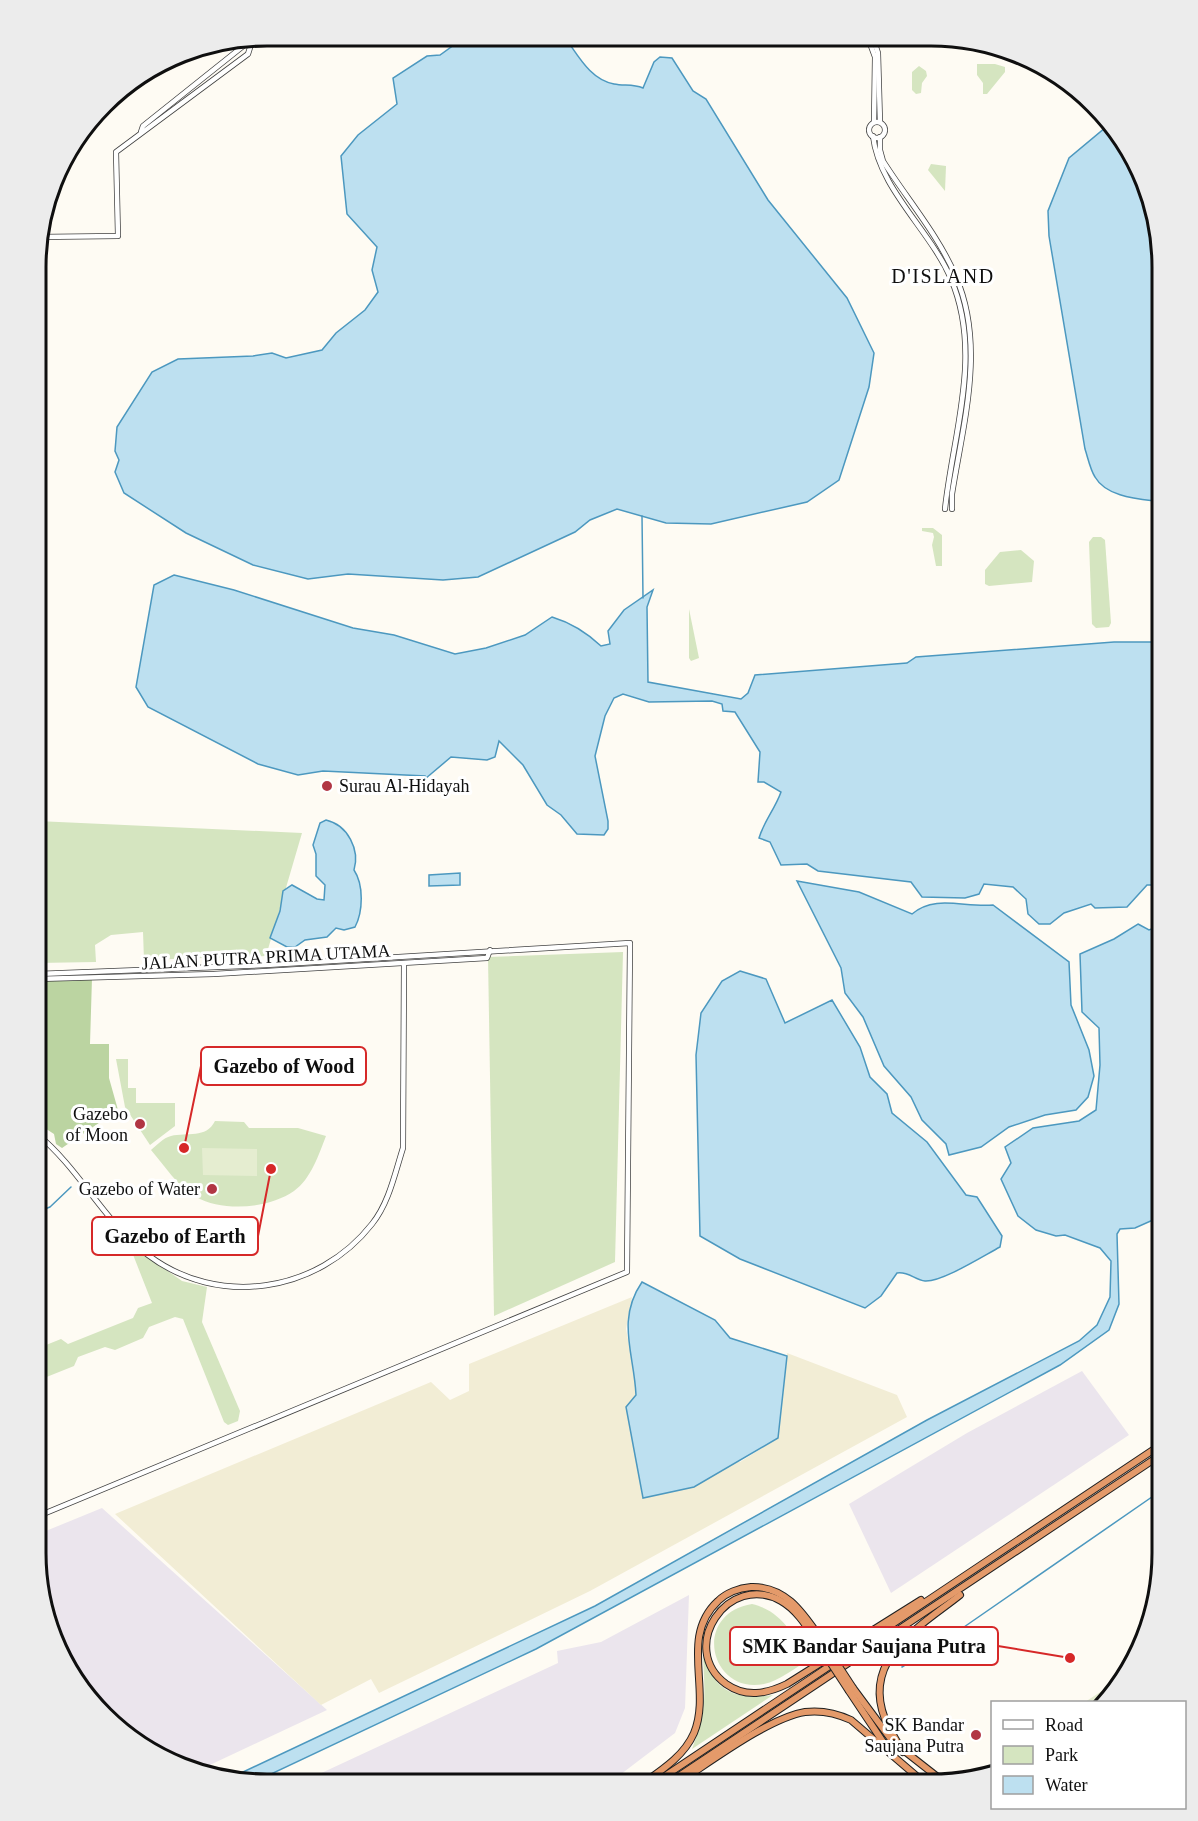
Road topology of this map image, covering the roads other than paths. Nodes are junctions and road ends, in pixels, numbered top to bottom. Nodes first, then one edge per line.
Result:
1 (871, 46) edge
2 (876, 46) edge
3 (247, 47) edge
4 (250, 47) edge
5 (238, 48) edge
6 (248, 54) junction
7 (877, 83) junction
8 (877, 122) junction
9 (141, 132) junction
10 (873, 136) junction
11 (880, 137) junction
12 (48, 237) edge
13 (945, 509) dead end
14 (952, 509) dead end
15 (490, 950) junction
16 (404, 964) junction
17 (46, 974) edge
18 (46, 979) edge
19 (46, 1142) edge
20 (1152, 1451) edge
21 (1152, 1460) edge
22 (46, 1513) edge
23 (992, 1556) junction
24 (996, 1567) junction
25 (819, 1640) junction
26 (851, 1690) junction
27 (903, 1752) junction
28 (892, 1756) junction
29 (655, 1774) edge
30 (668, 1774) edge
31 (682, 1774) edge
32 (692, 1774) edge
33 (914, 1774) edge
34 (933, 1774) edge

1 - 7 street
2 - 7 street
3 - 6 street
4 - 6 street
5 - 9 street
6 - 9 street
7 - 8 street
8 - 10 street
8 - 11 street
9 - 12 street
10 - 11 street
10 - 13 street
11 - 14 street
15 - 16 street, JALAN PUTRA PRIMA UTAMA
15 - 17 street, JALAN PUTRA PRIMA UTAMA
15 - 22 street, JALAN PUTRA PRIMA UTAMA
16 - 18 street, JALAN PUTRA PRIMA UTAMA
16 - 19 street
20 - 23 highway
21 - 24 highway
23 - 25 highway
23 - 30 highway
24 - 27 highway
24 - 31 highway
25 - 26 highway, bridge
25 - 29 highway
26 - 27 highway
26 - 28 highway
27 - 34 highway
28 - 32 highway
28 - 33 highway

